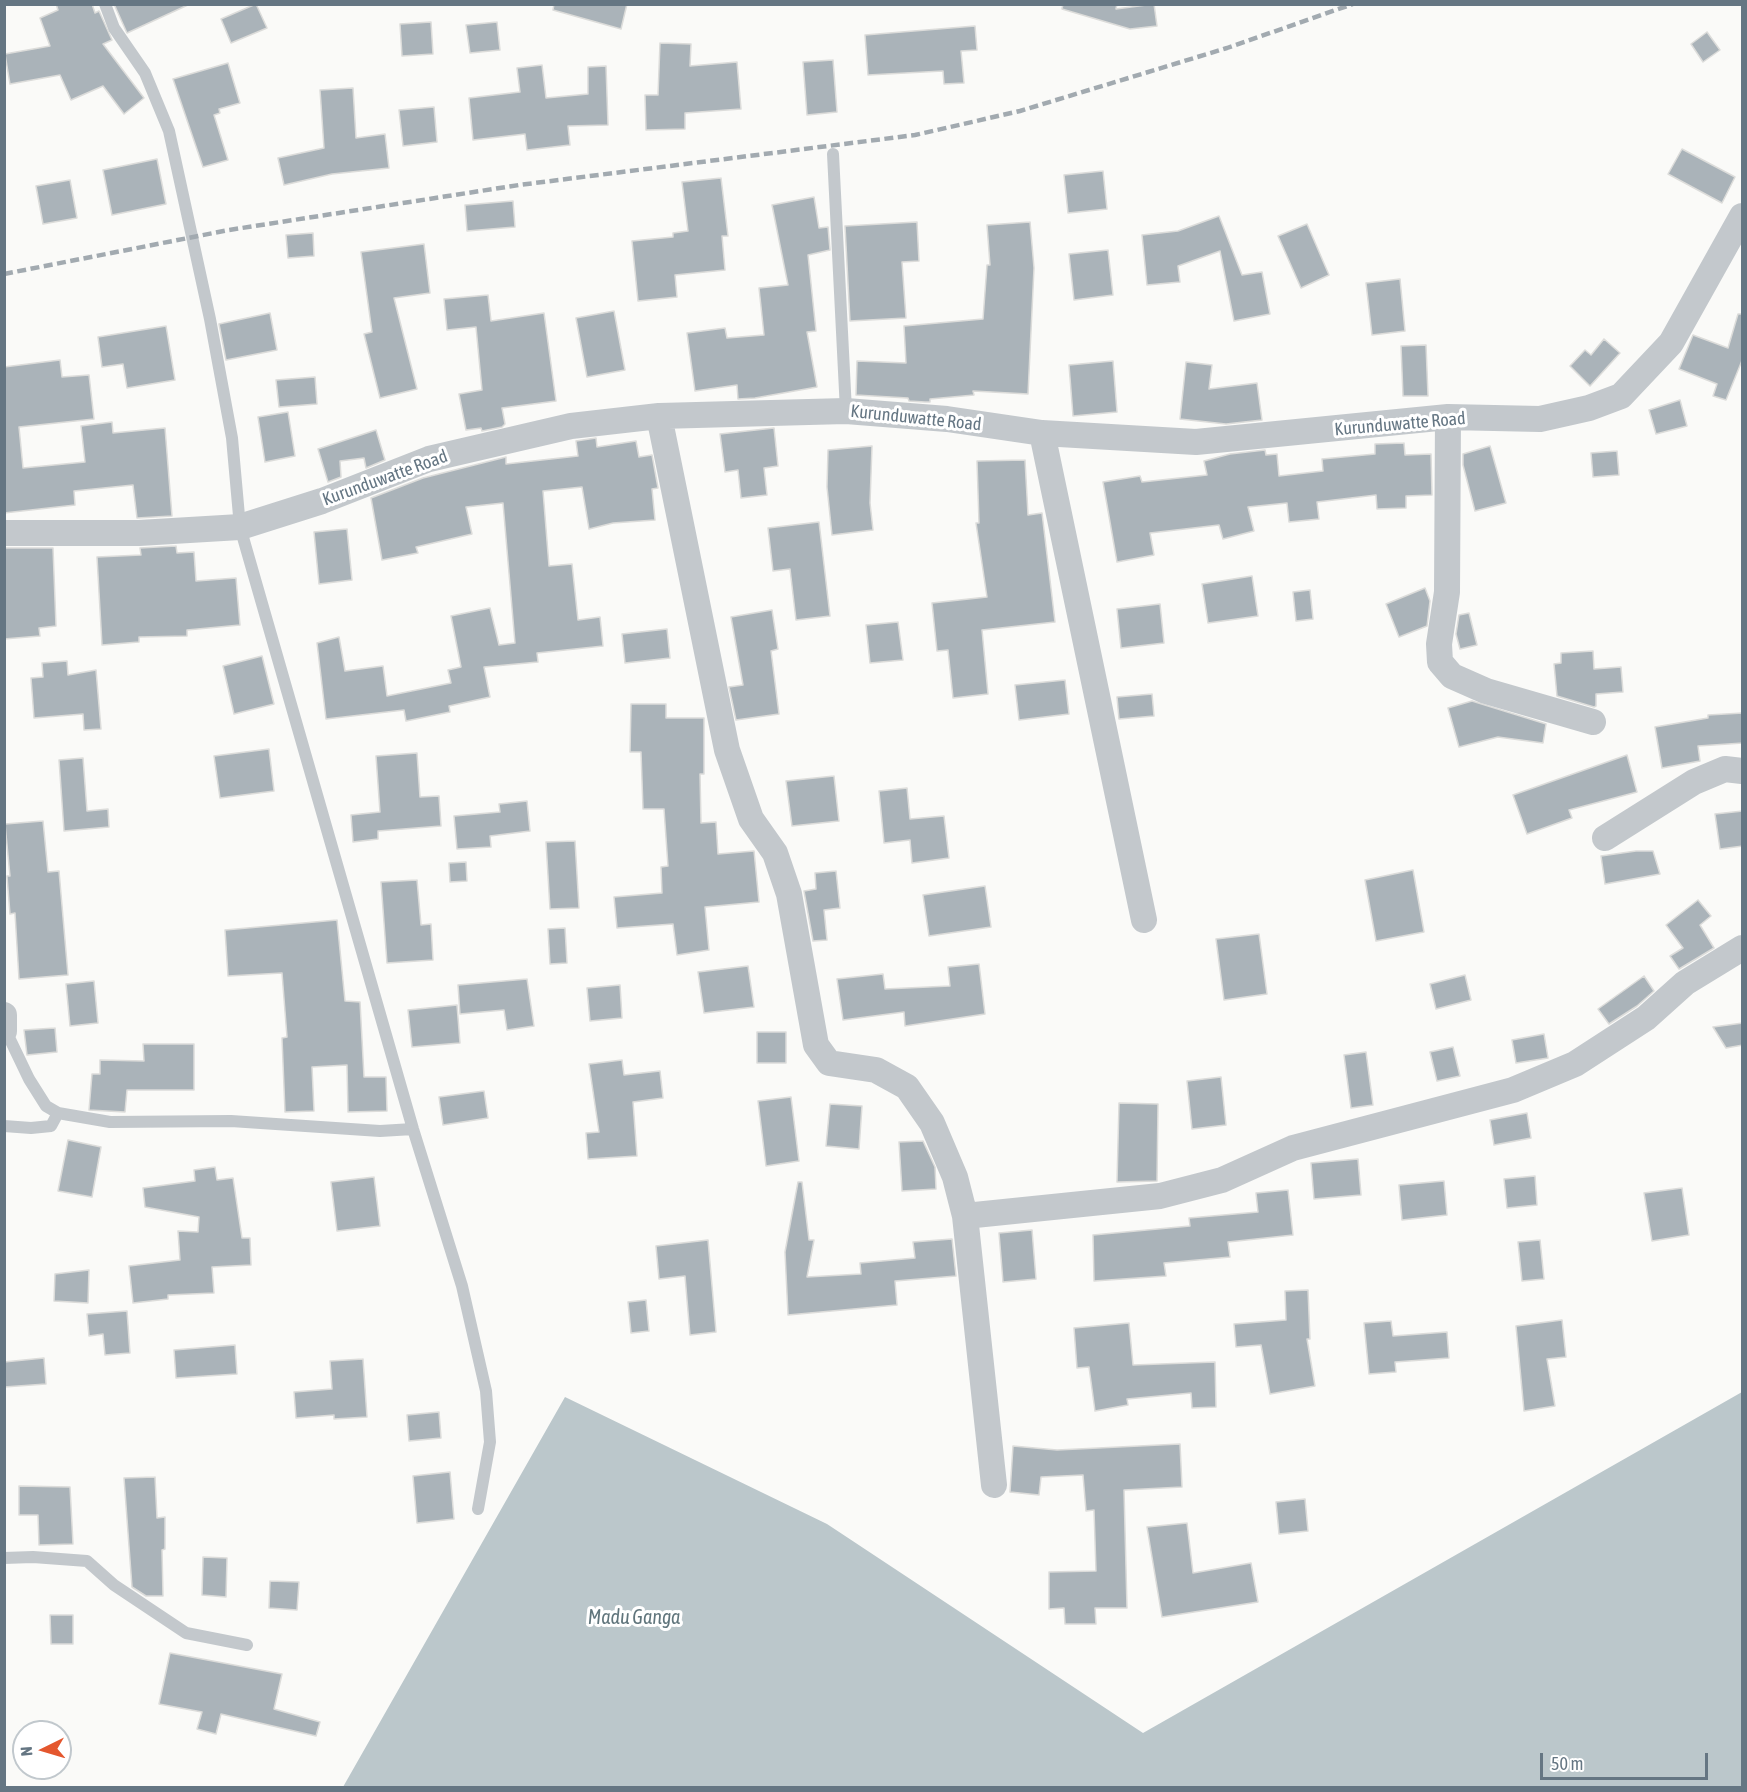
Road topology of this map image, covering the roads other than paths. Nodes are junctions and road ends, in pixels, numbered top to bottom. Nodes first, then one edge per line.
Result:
1 (105, 4) edge
2 (833, 154) dead end
3 (1743, 216) edge
4 (846, 411) junction
5 (659, 416) junction
6 (1448, 417) junction
7 (1042, 433) junction
8 (240, 527) junction
9 (4, 533) edge
10 (1593, 722) dead end
11 (1743, 771) edge
12 (1605, 838) dead end
13 (1144, 920) dead end
14 (1743, 948) edge
15 (5, 1026) edge
16 (58, 1113) junction
17 (4, 1126) edge
18 (413, 1129) junction
19 (965, 1216) junction
20 (994, 1485) dead end
21 (478, 1509) dead end
22 (4, 1558) edge
23 (248, 1645) dead end

1 - 8 lane
2 - 4 lane
3 - 6 street, Kurunduwatte Road
4 - 5 street, Kurunduwatte Road
4 - 7 street, Kurunduwatte Road
5 - 8 street, Kurunduwatte Road
5 - 19 street
6 - 7 street, Kurunduwatte Road
6 - 10 street
7 - 13 street
8 - 9 street, Kurunduwatte Road
8 - 18 lane
11 - 12 street
14 - 19 street
15 - 16 lane
16 - 17 lane
16 - 18 lane
18 - 21 lane
19 - 20 street
22 - 23 lane

